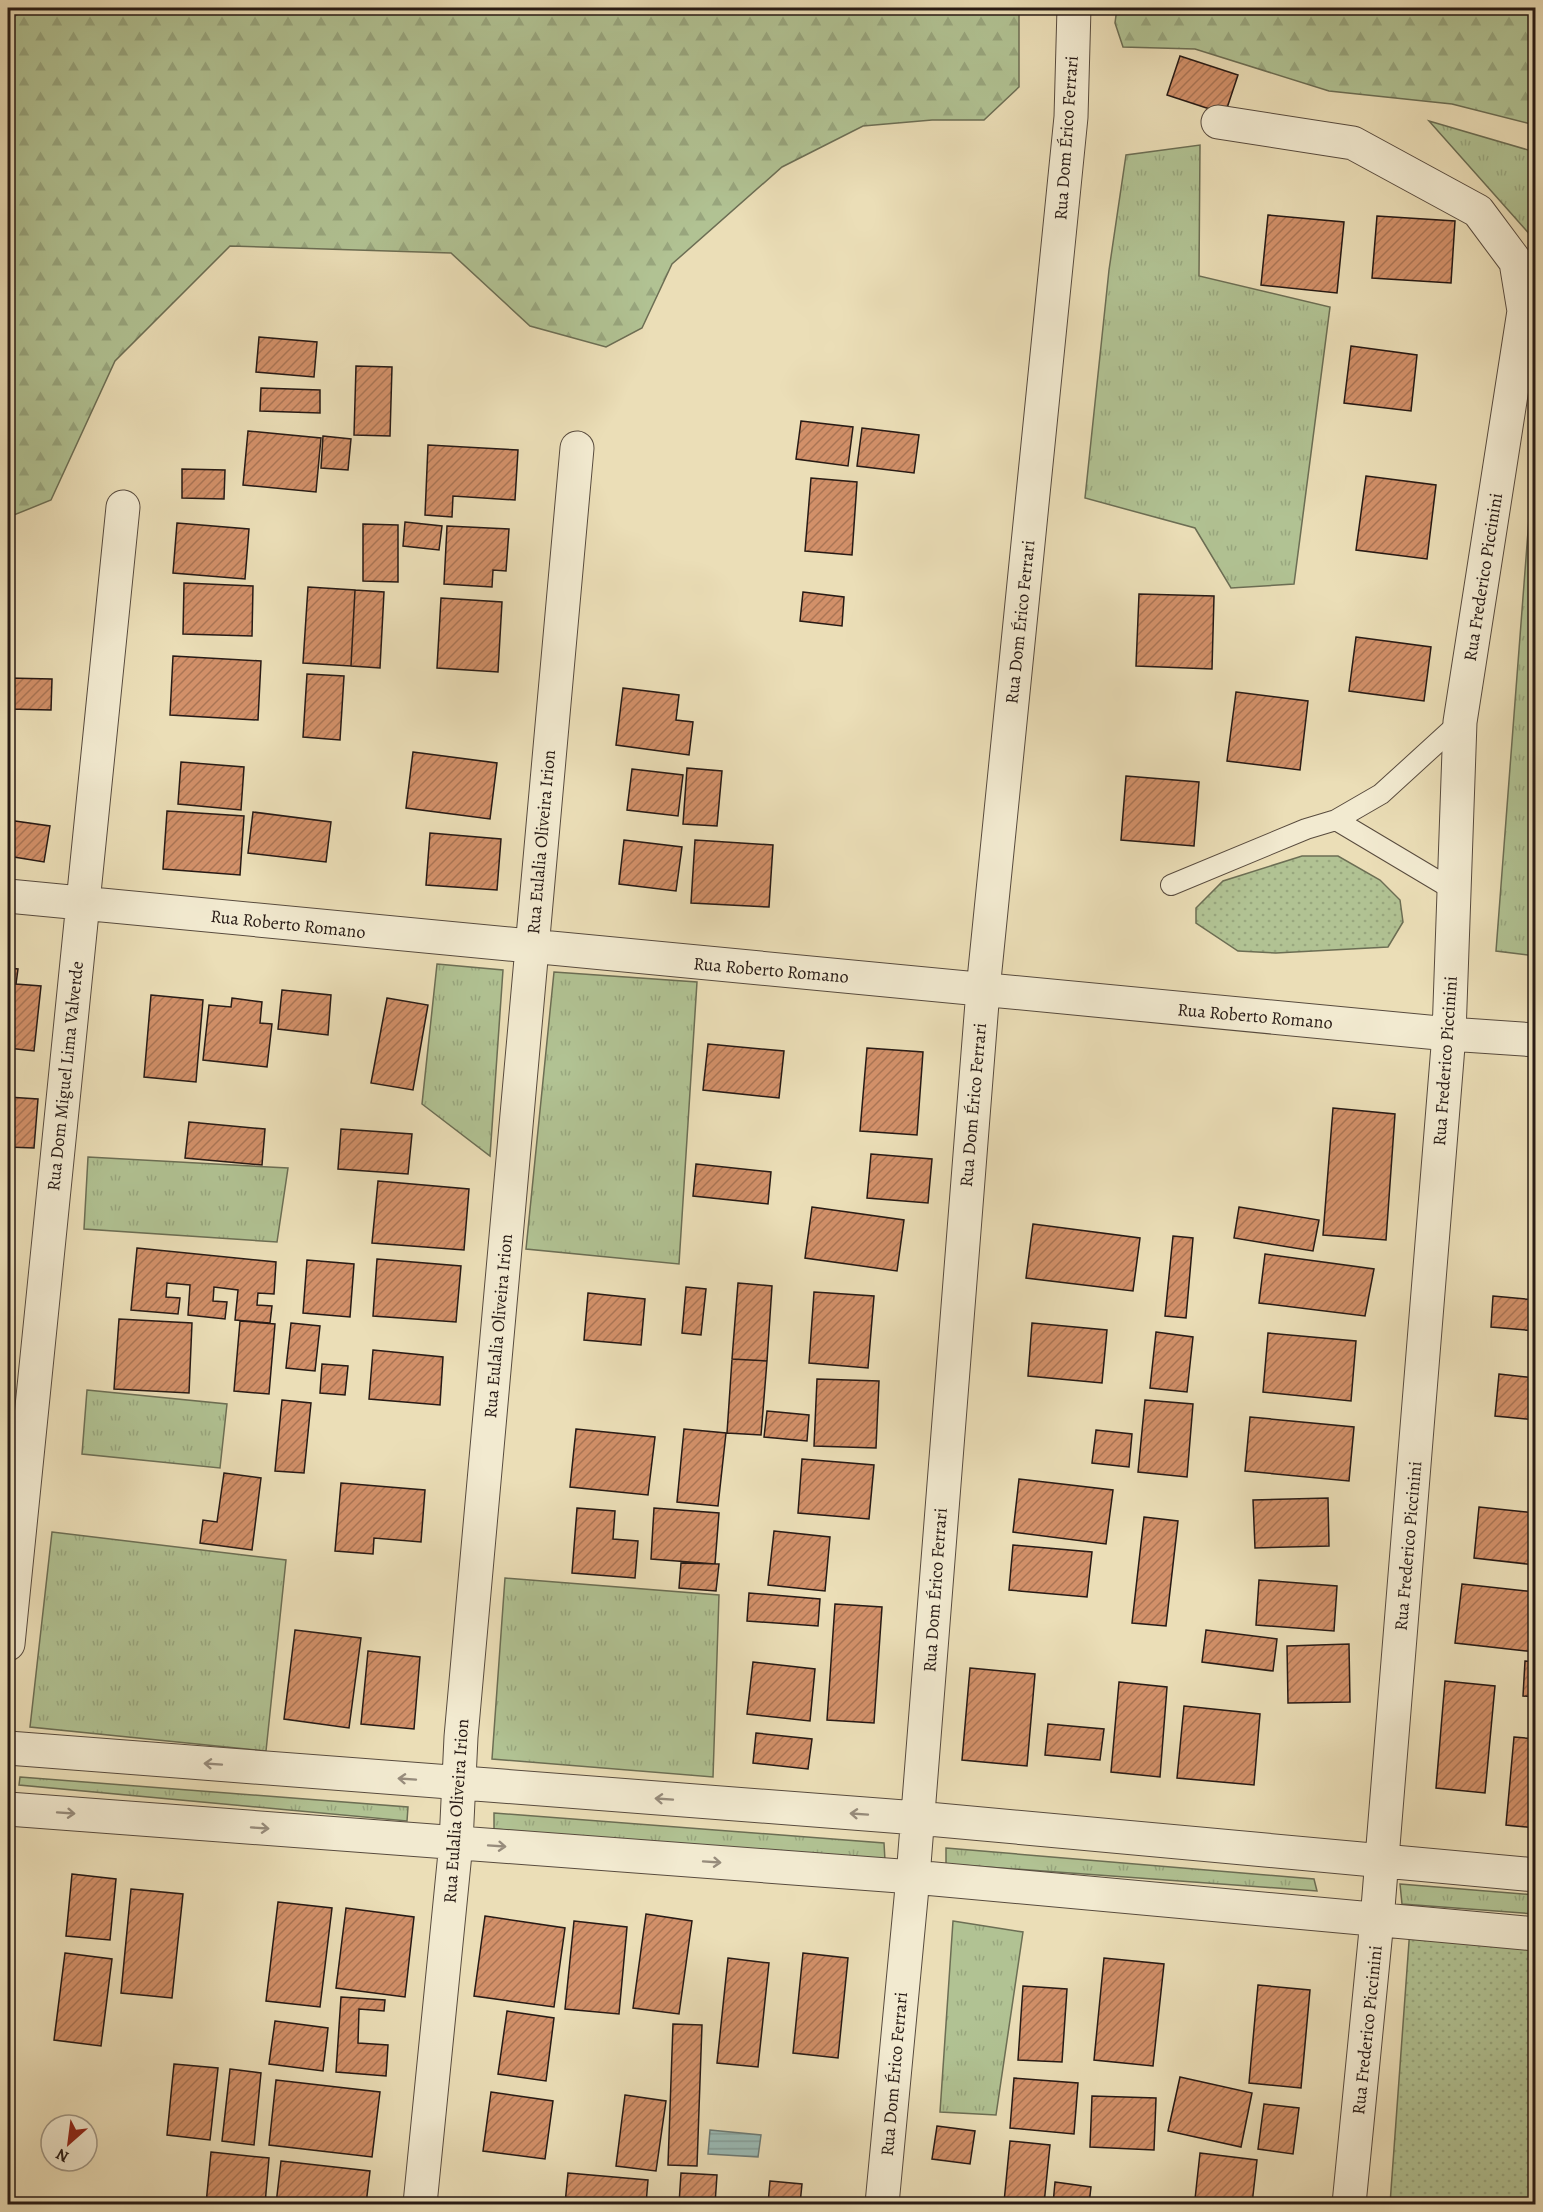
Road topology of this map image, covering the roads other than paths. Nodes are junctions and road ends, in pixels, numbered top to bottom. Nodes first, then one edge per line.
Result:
1 (1074, 8) edge
2 (1218, 122) dead end
3 (577, 448) dead end
4 (123, 507) dead end
5 (1460, 722) junction
6 (1336, 820) junction
7 (1171, 885) dead end
8 (1455, 891) junction
9 (8, 896) edge
10 (82, 903) junction
11 (531, 947) junction
12 (982, 990) junction
13 (1449, 1034) junction
14 (1536, 1040) edge
15 (8, 1644) edge
16 (8, 1748) edge
17 (459, 1783) junction
18 (8, 1809) edge
19 (917, 1818) junction
20 (456, 1843) junction
21 (1382, 1861) junction
22 (1536, 1875) edge
23 (913, 1877) junction
24 (1377, 1920) junction
25 (1536, 1934) edge
26 (420, 2205) edge
27 (882, 2205) edge
28 (1349, 2205) edge

1 - 12 street, Rua Dom Érico Ferrari
2 - 5 street, Rua Frederico Piccinini
3 - 11 street, Rua Eulalia Oliveira Irion
4 - 10 street, Rua Dom Miguel Lima Valverde
5 - 6 lane
5 - 8 street, Rua Frederico Piccinini
6 - 7 lane
6 - 8 lane
8 - 13 street, Rua Frederico Piccinini
9 - 10 street, Rua Roberto Romano
10 - 11 street, Rua Roberto Romano
10 - 15 street, Rua Dom Miguel Lima Valverde
11 - 12 street, Rua Roberto Romano
11 - 17 street, Rua Eulalia Oliveira Irion
12 - 13 street, Rua Roberto Romano
12 - 19 street, Rua Dom Érico Ferrari
13 - 14 street, Rua Roberto Romano
13 - 21 street, Rua Frederico Piccinini
17 -> 16 street
19 -> 17 street
17 - 20 street, Rua Eulalia Oliveira Irion
18 -> 20 street
19 - 21 street
19 - 23 street, Rua Dom Érico Ferrari
20 -> 23 street
20 - 26 street, Rua Eulalia Oliveira Irion
21 - 22 street
21 - 24 street, Rua Frederico Piccinini
23 - 24 street
23 - 27 street, Rua Dom Érico Ferrari
24 - 25 street
24 - 28 street, Rua Frederico Piccinini

